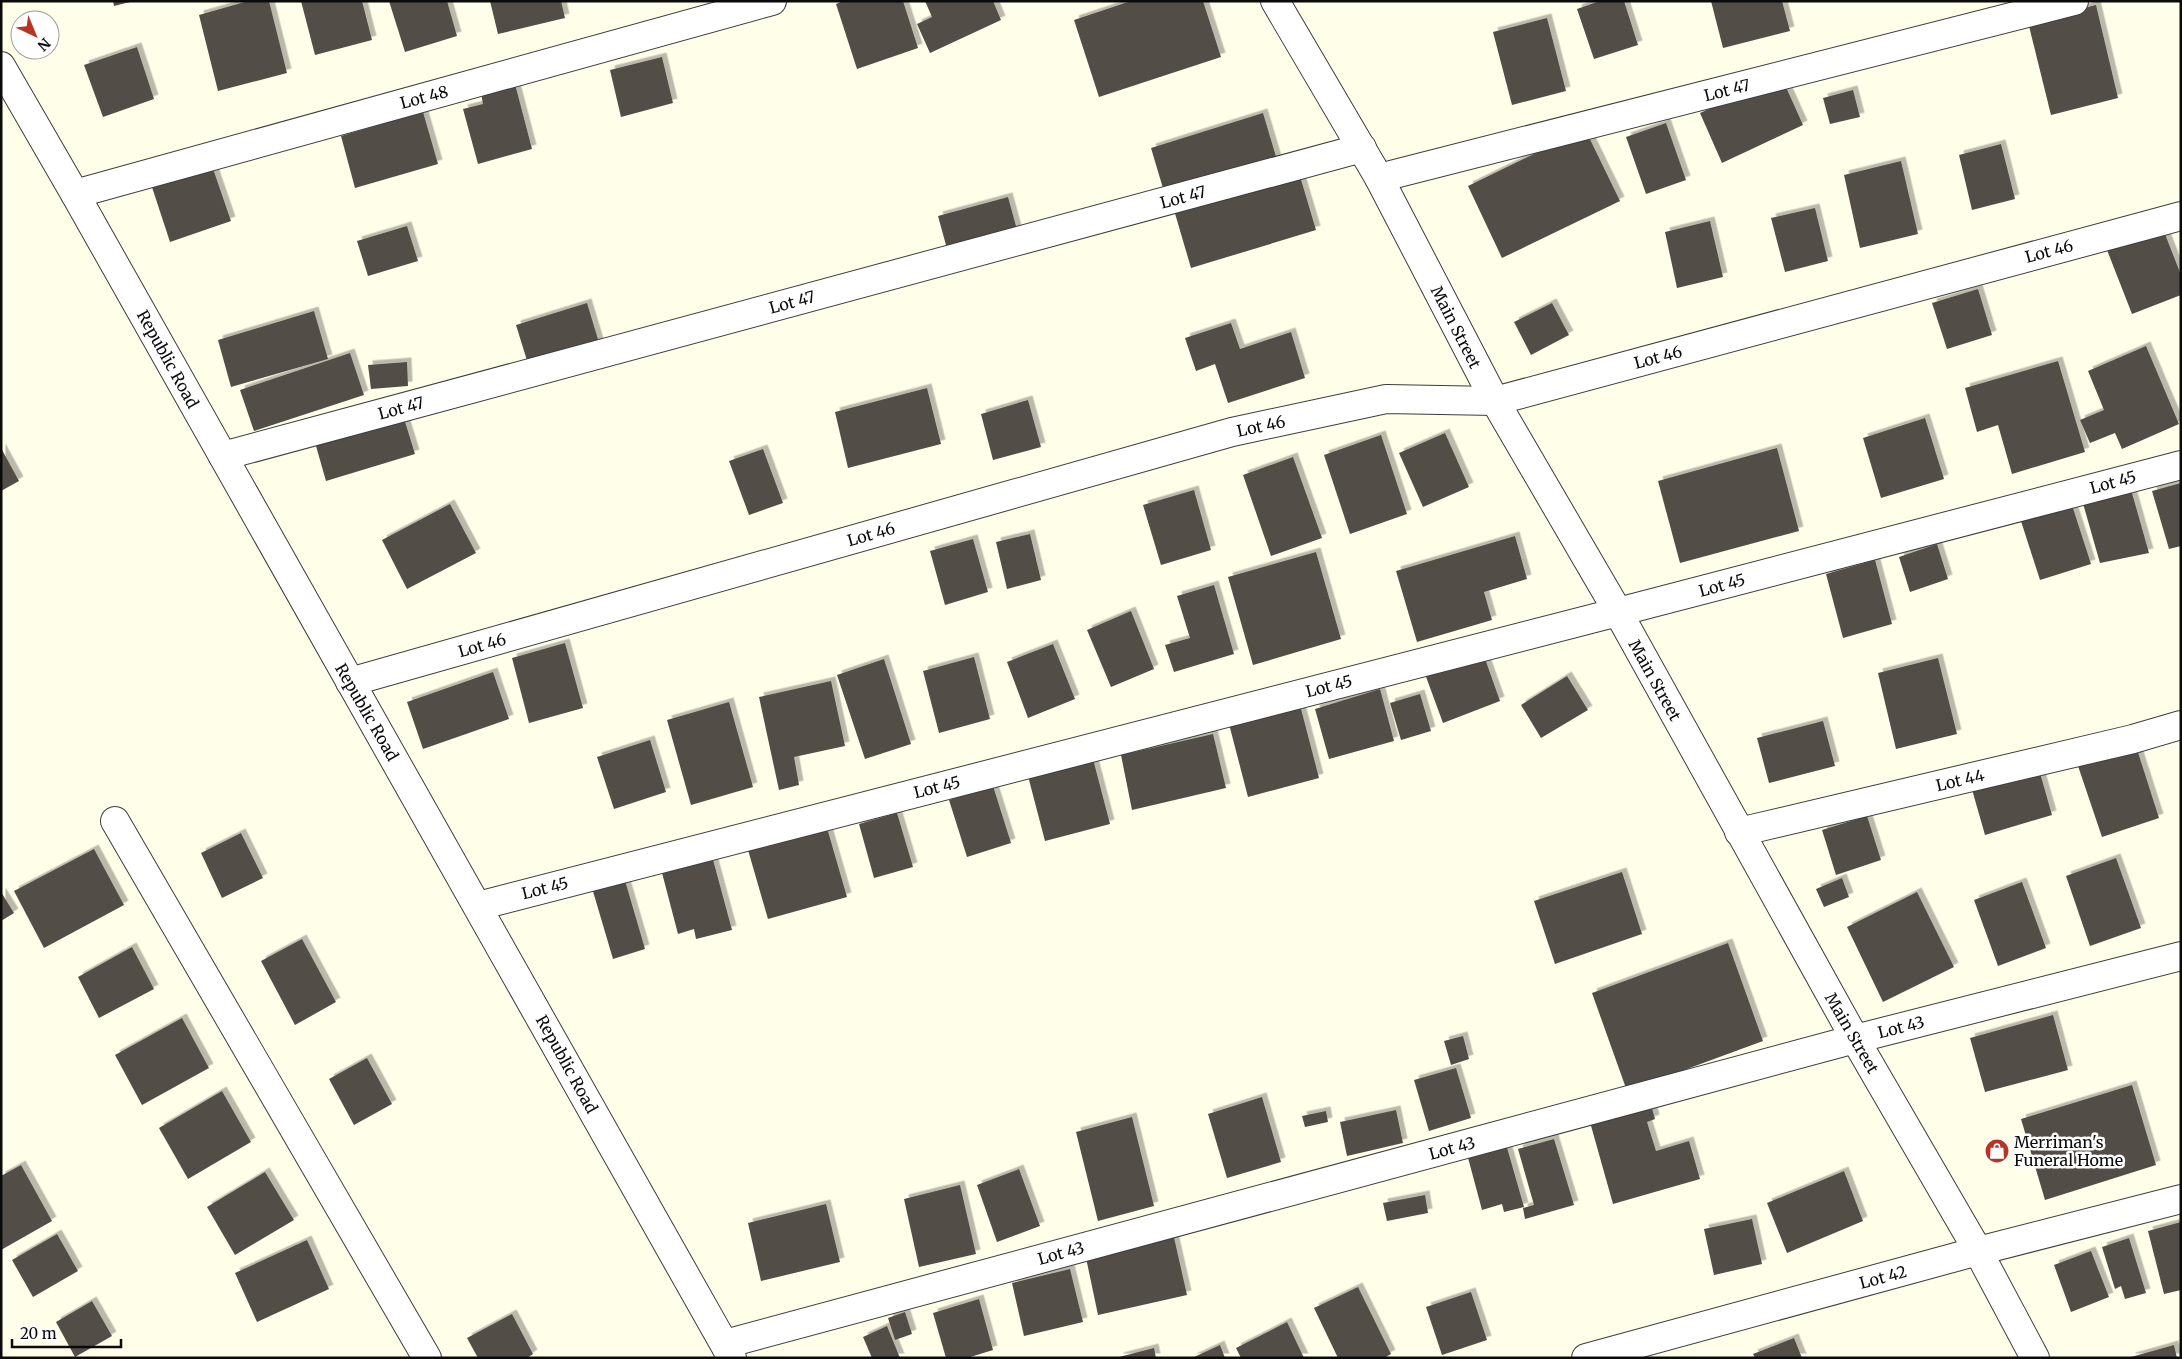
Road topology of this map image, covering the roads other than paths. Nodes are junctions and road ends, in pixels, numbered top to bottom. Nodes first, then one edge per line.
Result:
1 (772, 1) edge
2 (1275, 1) edge
3 (2074, 1) edge
4 (1, 66) edge
5 (1362, 148) junction
6 (1380, 178) junction
7 (75, 194) junction
8 (2181, 216) edge
9 (1495, 401) junction
10 (223, 456) junction
11 (2181, 464) edge
12 (1618, 612) junction
13 (350, 682) junction
14 (2181, 725) edge
15 (115, 821) dead end
16 (1739, 832) junction
17 (478, 906) junction
18 (2181, 956) edge
19 (1855, 1039) junction
20 (2181, 1199) edge
21 (1978, 1251) junction
22 (728, 1351) edge
23 (427, 1358) edge
24 (1586, 1358) edge
25 (2035, 1358) edge

1 - 7 street, Lot 48
2 - 5 street, Main Street
3 - 6 street, Lot 47
4 - 7 street, Republic Road
5 - 6 street, Main Street
5 - 10 street, Lot 47
6 - 9 street, Main Street
7 - 10 street, Republic Road
8 - 9 street, Lot 46
9 - 12 street, Main Street
9 - 13 street, Lot 46
10 - 13 street, Republic Road
11 - 12 street, Lot 45
12 - 16 street, Main Street
12 - 17 street, Lot 45
13 - 17 street, Republic Road
14 - 16 street, Lot 44
15 - 23 street
16 - 19 street, Main Street
17 - 22 street, Republic Road
18 - 19 street, Lot 43
19 - 21 street, Main Street
19 - 22 street, Lot 43
20 - 21 street, Lot 42
21 - 24 street, Lot 42
21 - 25 street, Main Street

